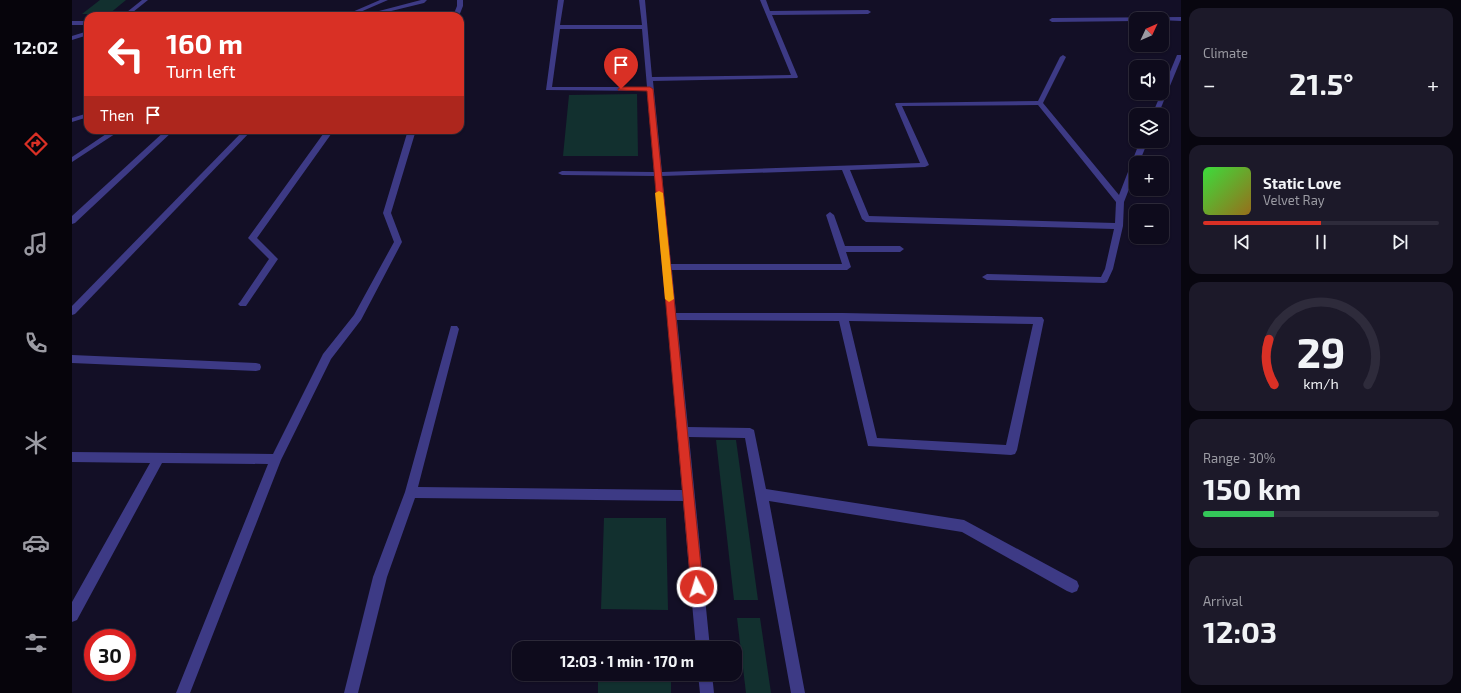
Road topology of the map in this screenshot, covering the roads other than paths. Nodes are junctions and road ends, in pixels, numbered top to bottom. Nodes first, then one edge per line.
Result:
1 (145, 0) edge
2 (385, 0) edge
3 (424, 0) edge
4 (460, 0) edge
5 (561, 0) edge
6 (642, 0) edge
7 (763, 0) edge
8 (407, 5) junction
9 (130, 12) edge
10 (356, 12) edge
11 (386, 12) edge
12 (403, 12) edge
13 (458, 12) edge
14 (868, 12) dead end
15 (769, 13) junction
16 (1129, 19) edge
17 (1169, 19) edge
18 (1181, 19) edge
19 (1052, 20) dead end
20 (72, 23) edge
21 (84, 23) edge
22 (557, 27) junction
23 (644, 27) junction
24 (84, 34) edge
25 (72, 38) edge
26 (1179, 56) dead end
27 (1063, 57) dead end
28 (649, 84) junction
29 (1040, 103) junction
30 (1158, 108) edge
31 (84, 116) edge
32 (72, 120) edge
33 (111, 134) edge
34 (166, 134) edge
35 (244, 134) edge
36 (327, 134) edge
37 (411, 134) edge
38 (1141, 148) edge
39 (72, 160) edge
40 (845, 168) junction
41 (562, 173) dead end
42 (657, 174) junction
43 (1120, 202) junction
44 (830, 215) dead end
45 (72, 221) edge
46 (1119, 226) junction
47 (900, 248) dead end
48 (841, 249) junction
49 (666, 268) junction
50 (987, 278) dead end
51 (243, 304) dead end
52 (72, 312) edge
53 (671, 316) junction
54 (842, 317) junction
55 (454, 329) dead end
56 (72, 359) edge
57 (256, 367) dead end
58 (682, 432) junction
59 (72, 457) edge
60 (158, 459) junction
61 (276, 459) junction
62 (411, 492) junction
63 (761, 494) junction
64 (689, 496) junction
65 (1072, 586) dead end
66 (72, 615) edge
67 (702, 641) edge
68 (706, 681) edge
69 (183, 693) edge
70 (351, 693) edge
71 (707, 693) edge
72 (798, 693) edge

1 - 9 street
2 - 10 street
3 - 8 street
4 - 13 street
5 - 22 street
6 - 23 street
7 - 15 street
8 - 11 street
8 - 12 street
14 - 15 street
15 - 28 street
16 - 19 street
17 - 18 street
20 - 21 street
22 - 23 street
22 - 28 street
23 - 28 street
24 - 25 street
26 - 30 street
27 - 29 street
28 - 42 street
29 - 40 street
29 - 43 street
31 - 32 street
33 - 39 street
34 - 45 street
35 - 52 street
36 - 51 street
37 - 61 street
38 - 43 street
40 - 42 street
40 - 46 street
41 - 42 street
42 - 49 street
43 - 46 street
44 - 48 street
46 - 50 street
47 - 48 street
48 - 49 street
49 - 53 street
53 - 54 street
53 - 58 street
54 - 54 street
55 - 62 street
56 - 57 street
58 - 63 street
58 - 64 street
59 - 60 street
60 - 61 street
60 - 66 street
61 - 69 street
62 - 64 street
62 - 70 street
63 - 65 street
63 - 72 street
64 - 67 street
68 - 71 street

